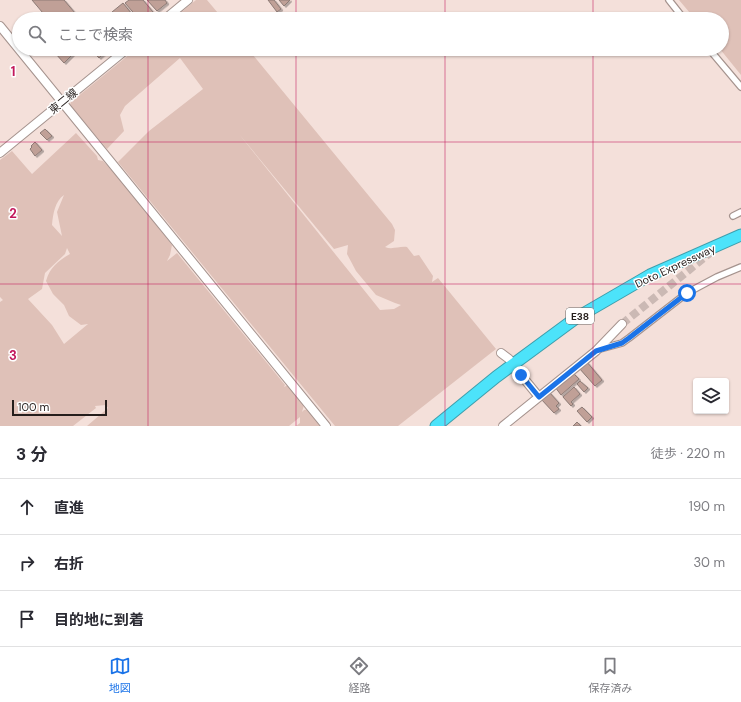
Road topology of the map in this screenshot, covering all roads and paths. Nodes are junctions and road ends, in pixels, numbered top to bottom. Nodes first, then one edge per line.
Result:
1 (188, 0) edge
2 (668, 0) edge
3 (173, 12) edge
4 (678, 12) edge
5 (0, 26) edge
6 (12, 41) edge
7 (25, 56) edge
8 (118, 56) edge
9 (716, 56) edge
10 (741, 87) edge
11 (62, 101) junction
12 (0, 153) edge
13 (741, 212) edge
14 (733, 216) dead end
15 (741, 235) edge
16 (741, 267) edge
17 (622, 324) tunnel mouth
18 (596, 351) junction
19 (501, 353) dead end
20 (509, 359) dead end
21 (521, 375) dead end
22 (539, 397) junction
23 (326, 426) edge
24 (436, 426) edge
25 (503, 426) edge

1 - 3 street
2 - 4 street
5 - 6 street
7 - 11 street
8 - 11 street, 東二線
9 - 10 street
11 - 12 street, 東二線
11 - 23 street
13 - 14 street
15 - 24 highway, Doto Expressway / E38
16 - 18 street
17 - 18 street
18 - 22 street
19 - 20 street
21 - 22 street
22 - 25 street

